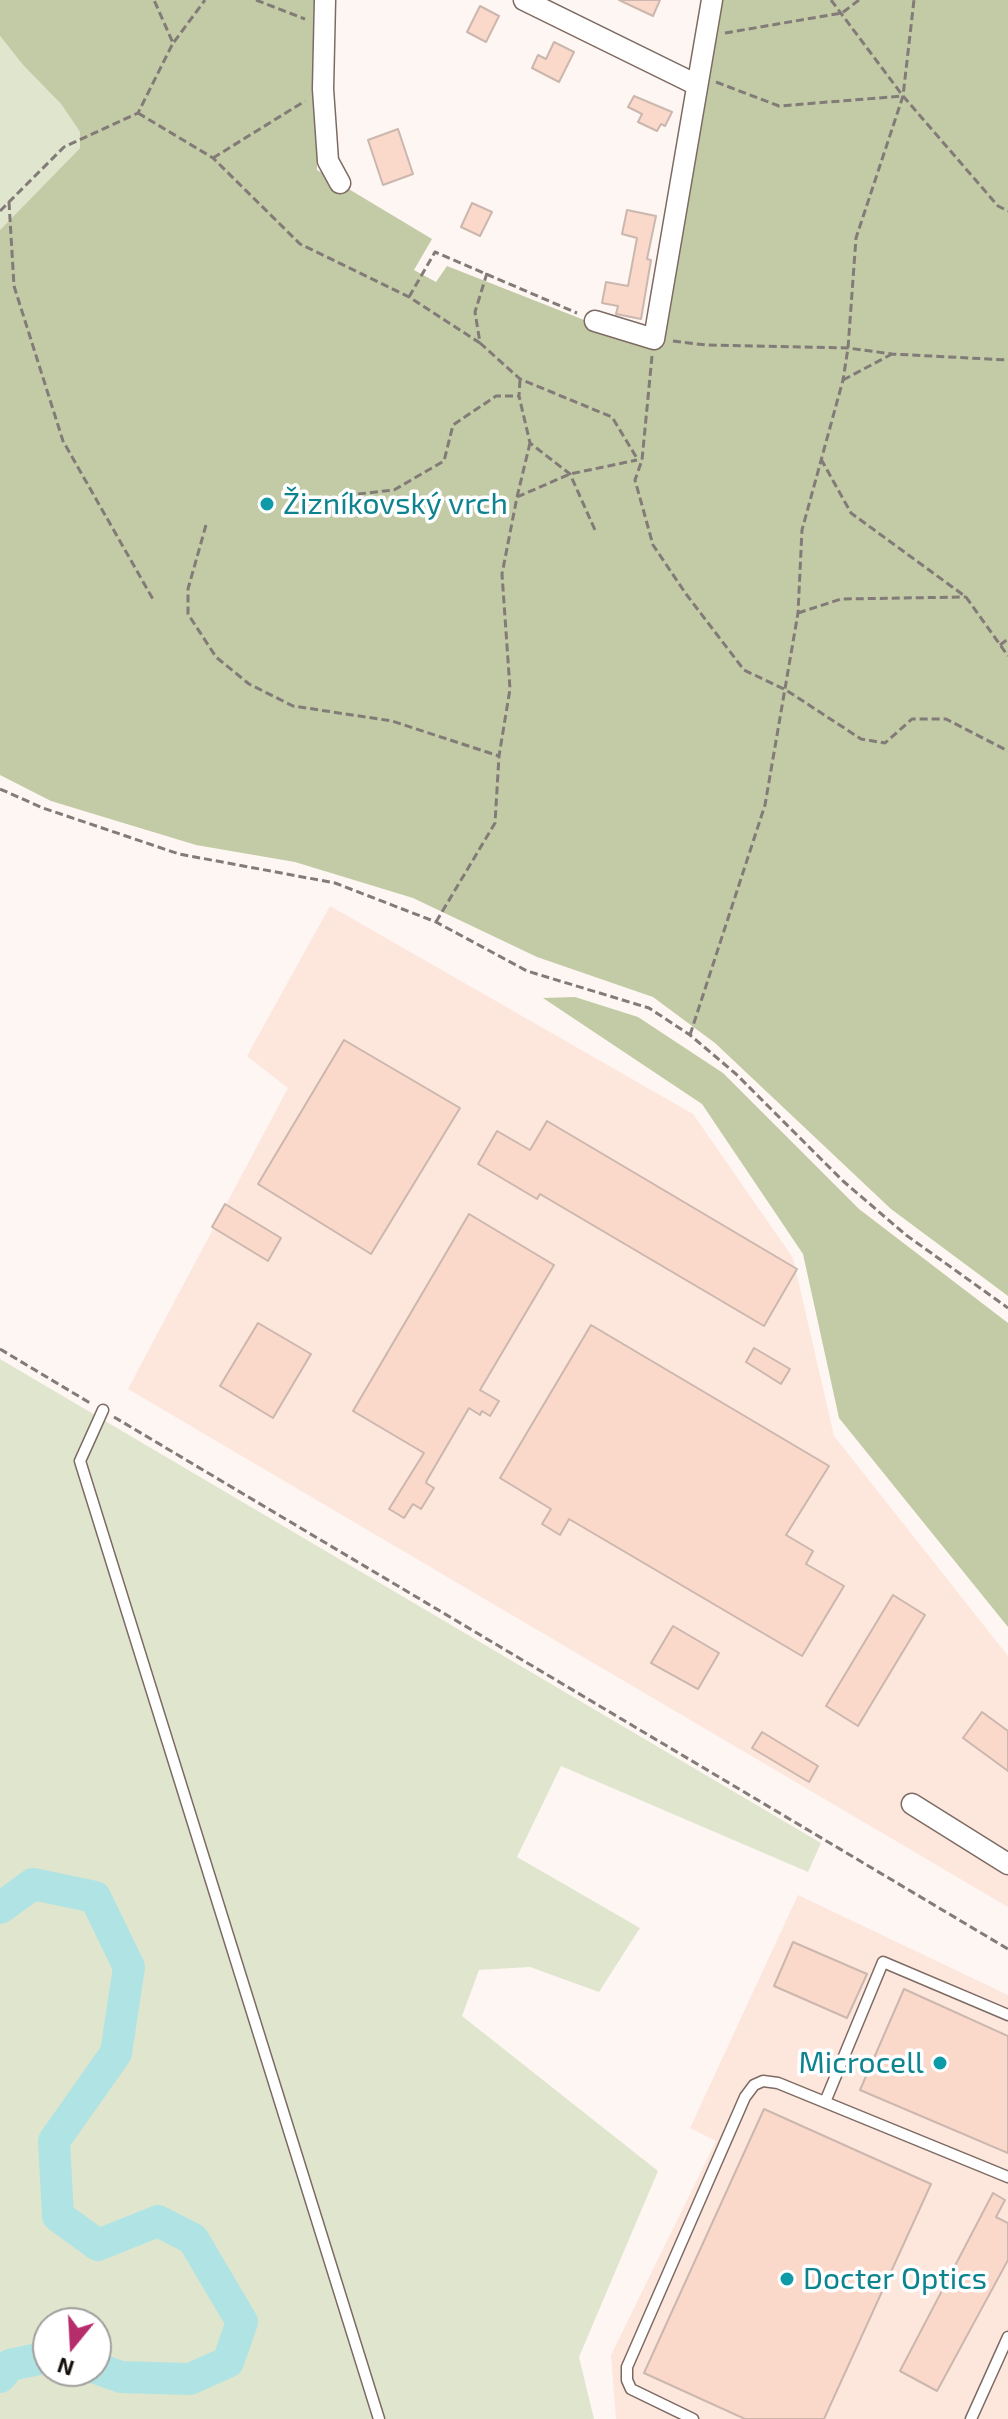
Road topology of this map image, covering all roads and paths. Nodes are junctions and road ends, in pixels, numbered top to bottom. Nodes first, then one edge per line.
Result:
1 (154, 0) edge
2 (205, 0) edge
3 (256, 0) edge
4 (325, 0) edge
5 (524, 0) edge
6 (712, 0) edge
7 (831, 0) edge
8 (859, 0) edge
9 (914, 0) edge
10 (842, 13) junction
11 (324, 27) junction
12 (706, 37) junction
13 (173, 43) junction
14 (698, 81) junction
15 (323, 89) junction
16 (903, 96) junction
17 (138, 113) junction
18 (213, 158) junction
19 (340, 183) dead end
20 (9, 202) junction
21 (0, 211) edge
22 (1008, 211) edge
23 (487, 273) junction
24 (409, 297) junction
25 (595, 321) joint
26 (654, 339) junction
27 (480, 343) junction
28 (848, 348) junction
29 (892, 354) junction
30 (1008, 360) edge
31 (520, 379) junction
32 (843, 380) junction
33 (519, 396) junction
34 (530, 443) junction
35 (821, 459) junction
36 (640, 460) junction
37 (570, 474) junction
38 (358, 494) dead end
39 (517, 497) junction
40 (206, 525) dead end
41 (595, 530) dead end
42 (966, 597) junction
43 (154, 601) dead end
44 (798, 613) junction
45 (1008, 639) edge
46 (1000, 645) junction
47 (1008, 656) edge
48 (786, 690) junction
49 (1008, 751) edge
50 (499, 756) junction
51 (0, 789) edge
52 (436, 922) junction
53 (690, 1035) junction
54 (1008, 1308) edge
55 (0, 1349) edge
56 (103, 1410) junction
57 (912, 1804) dead end
58 (1008, 1864) edge
59 (1008, 1949) edge
60 (1008, 2015) edge
61 (825, 2102) junction
62 (1008, 2177) edge
63 (1008, 2337) edge
64 (379, 2419) edge
65 (693, 2419) edge
66 (971, 2419) edge

1 - 13 path
2 - 13 path
3 - 11 path
4 - 11 street
5 - 14 street
6 - 12 street
7 - 10 path
8 - 10 path
9 - 16 path
10 - 12 path
10 - 16 path
11 - 15 street
12 - 14 street
13 - 17 path
14 - 16 path
14 - 26 street
15 - 18 path
15 - 19 street
16 - 22 path
16 - 28 path
17 - 18 path
17 - 20 path
18 - 24 path
20 - 21 path
20 - 43 path
23 - 24 path
23 - 25 path
23 - 27 path
24 - 27 path
25 - 26 street
26 - 28 path
26 - 36 path
27 - 31 path
28 - 29 path
28 - 32 path
29 - 30 path
29 - 32 path
31 - 33 path
31 - 36 path
32 - 35 path
33 - 34 path
33 - 38 path
34 - 37 path
34 - 39 path
35 - 42 path
35 - 44 path
36 - 37 path
36 - 48 path
37 - 39 path
37 - 41 path
39 - 50 path
40 - 50 path
42 - 44 path
42 - 46 path
44 - 48 path
45 - 46 path
46 - 47 path
48 - 49 path
48 - 53 path
50 - 52 path
51 - 52 path
52 - 53 path
53 - 54 path
55 - 56 path
56 - 59 path
56 - 64 lane
57 - 58 street
60 - 61 lane
61 - 62 lane
61 - 65 lane
63 - 66 lane

